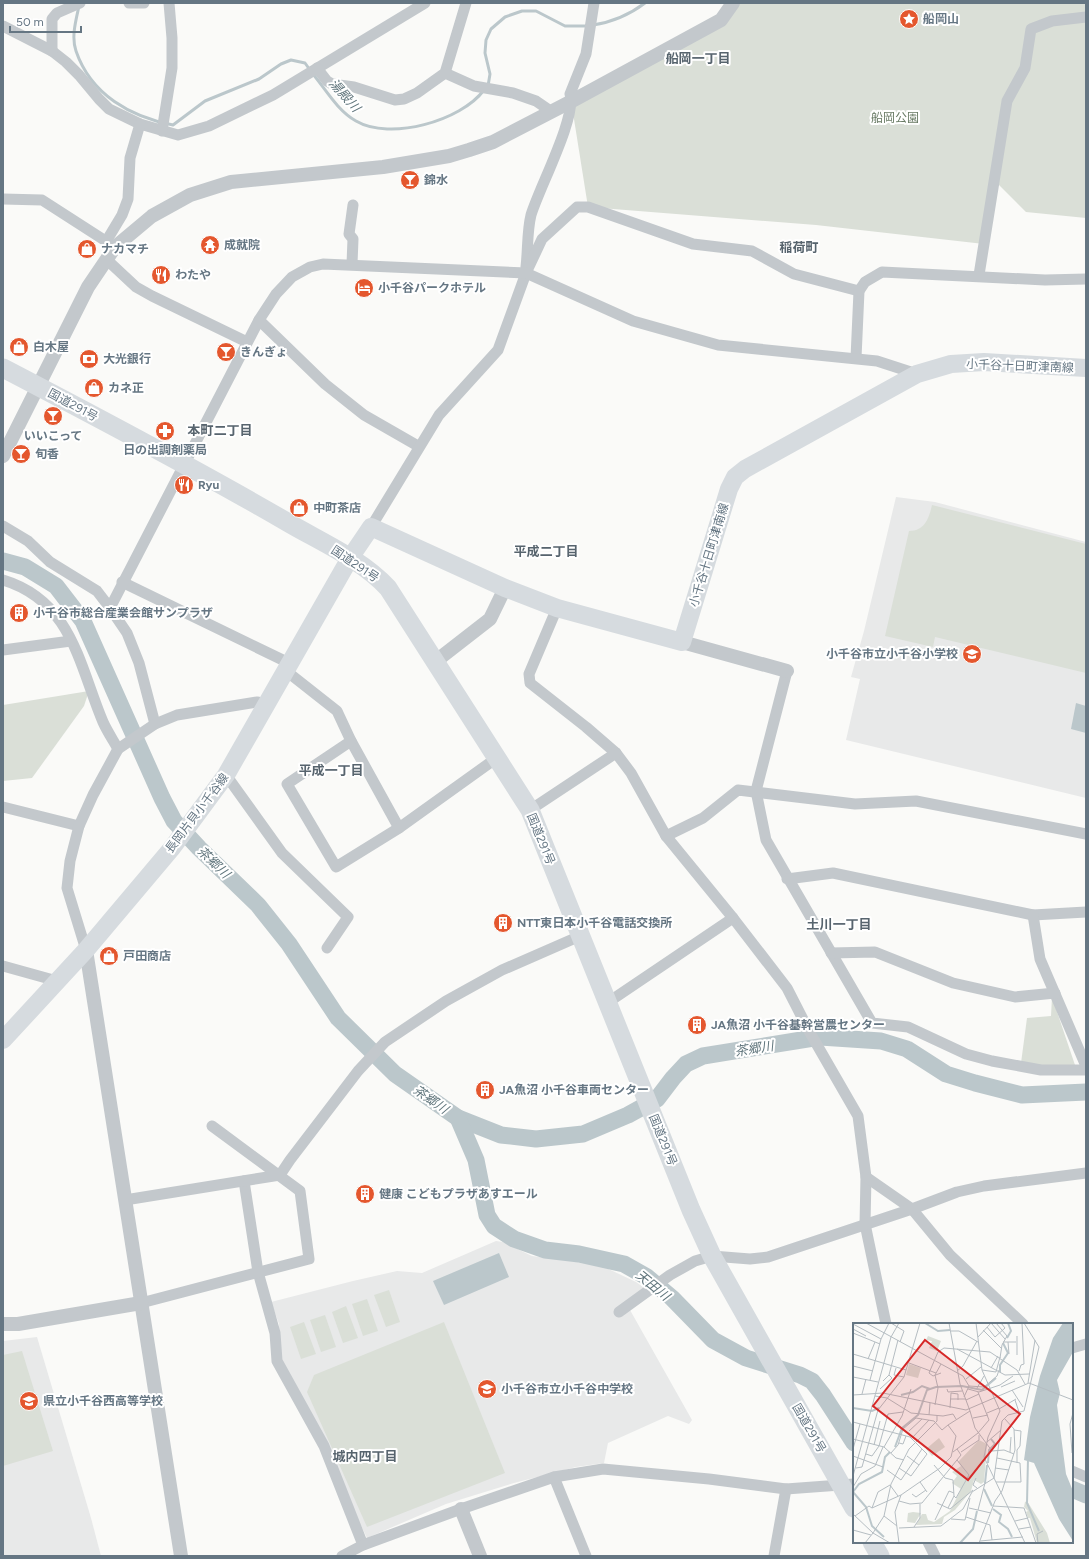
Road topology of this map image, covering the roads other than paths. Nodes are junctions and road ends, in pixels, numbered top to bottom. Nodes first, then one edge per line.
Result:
1 (129, 3) edge
2 (144, 3) edge
3 (169, 3) edge
4 (425, 3) edge
5 (466, 3) edge
6 (594, 3) edge
7 (733, 3) edge
8 (77, 4) edge
9 (1086, 17) edge
10 (3, 26) edge
11 (52, 51) junction
12 (313, 70) junction
13 (446, 72) junction
14 (572, 101) junction
15 (552, 112) junction
16 (140, 124) junction
17 (163, 126) junction
18 (3, 199) edge
19 (353, 205) dead end
20 (111, 243) junction
21 (106, 259) junction
22 (352, 264) junction
23 (526, 274) junction
24 (979, 275) junction
25 (1086, 280) edge
26 (859, 290) junction
27 (259, 320) junction
28 (247, 342) junction
29 (856, 358) junction
30 (3, 368) edge
31 (1086, 368) edge
32 (917, 374) junction
33 (38, 387) junction
34 (418, 446) junction
35 (3, 456) edge
36 (184, 463) junction
37 (3, 526) edge
38 (371, 527) junction
39 (350, 558) junction
40 (3, 580) edge
41 (122, 582) junction
42 (505, 588) junction
43 (110, 608) junction
44 (556, 608) junction
45 (71, 641) junction
46 (682, 642) junction
47 (3, 650) edge
48 (436, 661) junction
49 (287, 667) junction
50 (787, 671) joint
51 (267, 704) junction
52 (155, 724) junction
53 (351, 742) junction
54 (120, 748) junction
55 (616, 753) junction
56 (498, 757) junction
57 (226, 775) junction
58 (756, 791) junction
59 (3, 806) edge
60 (530, 810) junction
61 (79, 826) junction
62 (399, 828) junction
63 (1086, 834) edge
64 (666, 836) junction
65 (788, 879) junction
66 (1086, 912) edge
67 (1033, 915) junction
68 (733, 918) junction
69 (580, 936) junction
70 (327, 948) dead end
71 (86, 950) junction
72 (831, 953) junction
73 (3, 966) edge
74 (57, 981) junction
75 (1055, 993) junction
76 (607, 1003) junction
77 (3, 1040) edge
78 (1086, 1066) edge
79 (1086, 1070) edge
80 (212, 1126) dead end
81 (1086, 1173) edge
82 (280, 1176) junction
83 (866, 1177) junction
84 (244, 1180) junction
85 (125, 1200) junction
86 (912, 1209) junction
87 (865, 1224) junction
88 (712, 1256) junction
89 (258, 1272) junction
90 (141, 1303) junction
91 (619, 1312) dead end
92 (886, 1323) edge
93 (1022, 1323) edge
94 (3, 1324) edge
95 (1086, 1344) edge
96 (1073, 1348) edge
97 (1073, 1470) edge
98 (1086, 1477) edge
99 (554, 1478) junction
100 (848, 1484) edge
101 (786, 1489) junction
102 (853, 1504) edge
103 (461, 1509) junction
104 (873, 1543) edge
105 (928, 1543) edge
106 (363, 1546) junction
107 (180, 1556) edge
108 (342, 1556) edge
109 (480, 1556) edge
110 (586, 1556) edge
111 (774, 1556) edge
112 (880, 1556) edge
113 (935, 1556) edge

1 - 2 street
3 - 17 street
4 - 12 street
5 - 13 street
6 - 14 street
7 - 14 street
8 - 11 street
9 - 24 street
10 - 11 street
11 - 16 street
12 - 13 street
12 - 17 street
13 - 15 street
14 - 15 street
14 - 23 street
15 - 20 street
16 - 17 street
16 - 20 street
18 - 20 street
19 - 22 street
20 - 21 street
21 - 28 street
21 - 33 street
22 - 23 street
22 - 27 street
23 - 26 street
23 - 29 street
23 - 34 street
24 - 25 street
24 - 26 street
26 - 29 street
27 - 28 street
27 - 34 street
28 - 36 street
29 - 32 street
30 - 33 highway, 国道291号
31 - 32 main road, 小千谷十日町津南線
32 - 46 main road, 小千谷十日町津南線
33 - 35 street
33 - 36 highway, 国道291号
34 - 38 street
36 - 39 highway, 国道291号
36 - 41 street
37 - 43 street
38 - 39 main road
38 - 42 main road
39 - 48 highway, 国道291号
39 - 49 main road, 長岡片貝小千谷線
40 - 45 street
41 - 43 street
41 - 49 street
42 - 44 main road
42 - 48 street
43 - 52 street
44 - 46 main road
44 - 55 street
45 - 47 street
45 - 54 street
46 - 50 street
48 - 56 highway, 国道291号
49 - 51 main road, 長岡片貝小千谷線
49 - 53 street
50 - 58 street
51 - 52 street
51 - 57 main road, 長岡片貝小千谷線
52 - 54 street
53 - 62 street
53 - 62 street
54 - 61 street
55 - 60 street
55 - 64 street
56 - 60 highway, 国道291号
56 - 62 street
57 - 70 street
57 - 71 main road, 長岡片貝小千谷線
58 - 63 street
58 - 64 street
58 - 65 street
59 - 61 street
60 - 69 highway, 国道291号
61 - 71 street
64 - 68 street
65 - 67 street
65 - 72 street
66 - 67 street
67 - 75 street
68 - 76 street
68 - 83 street
69 - 76 highway, 国道291号
69 - 82 street
71 - 74 main road, 長岡片貝小千谷線
71 - 85 street
72 - 75 street
72 - 79 street
73 - 74 street
74 - 77 main road, 長岡片貝小千谷線
75 - 78 street
76 - 88 highway, 国道291号
80 - 82 street
81 - 86 street
82 - 84 street
82 - 89 street
83 - 86 street
83 - 87 street
84 - 85 street
84 - 89 street
85 - 90 street
86 - 87 street
86 - 93 street
87 - 88 street
87 - 92 street
88 - 91 street
88 - 100 highway, 国道291号
89 - 90 street
89 - 106 street
90 - 94 street
90 - 107 street
95 - 96 street
97 - 98 street
99 - 101 street
99 - 103 street
99 - 110 street
100 - 101 street
100 - 102 highway, 国道291号
101 - 111 street
103 - 106 street
103 - 109 street
104 - 112 highway
105 - 113 street
106 - 108 street

